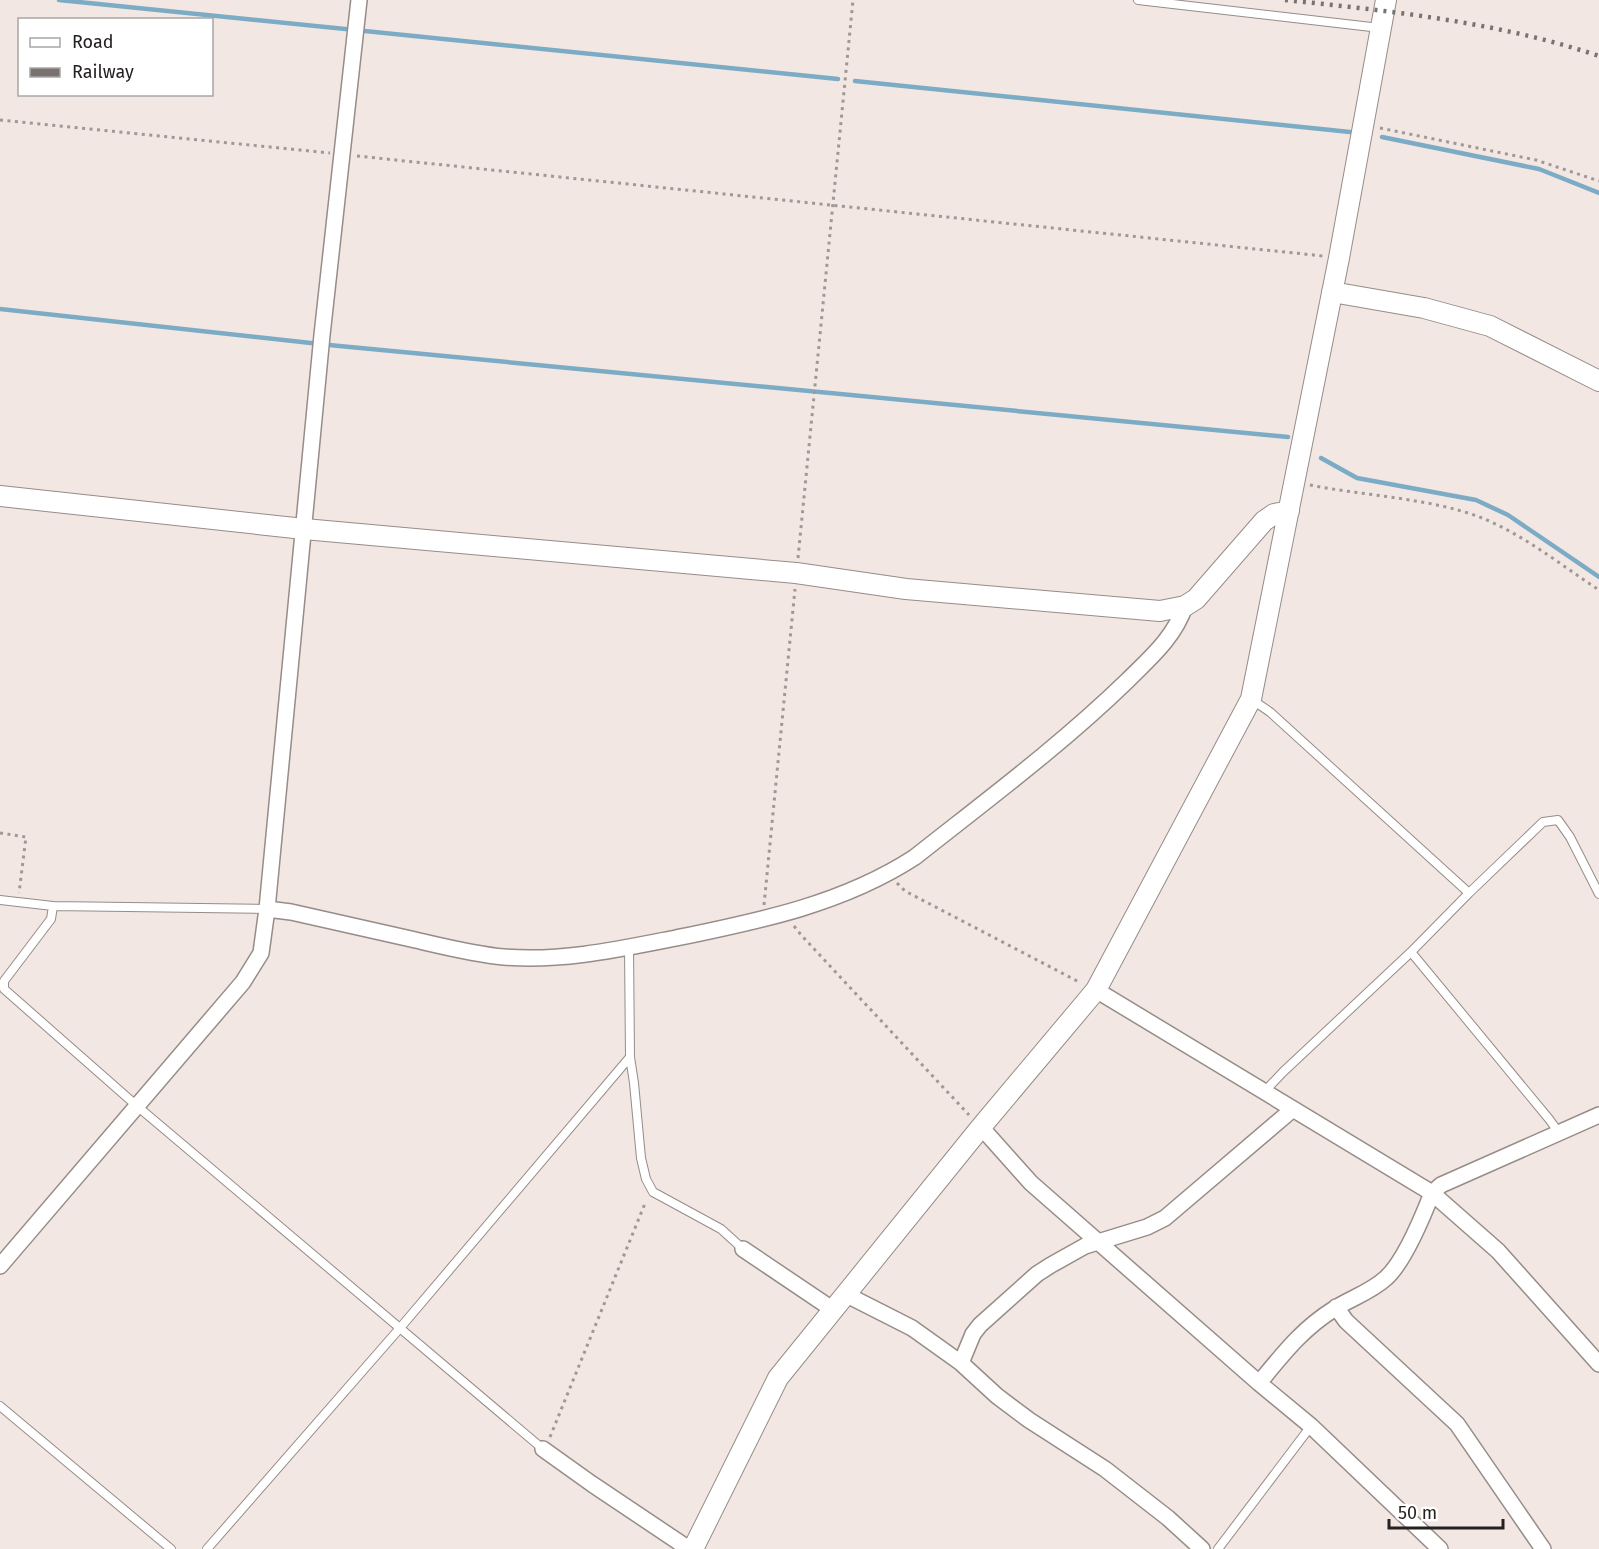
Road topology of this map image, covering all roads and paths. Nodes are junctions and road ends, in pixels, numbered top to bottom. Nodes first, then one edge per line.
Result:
1 (359, 0) edge
2 (853, 0) edge
3 (1138, 0) edge
4 (1386, 0) edge
5 (1382, 28) junction
6 (0, 120) edge
7 (1364, 124) junction
8 (342, 154) junction
9 (1599, 181) edge
10 (833, 206) junction
11 (1339, 258) junction
12 (1332, 292) junction
13 (1599, 381) edge
14 (1295, 482) junction
15 (0, 496) edge
16 (1289, 511) junction
17 (304, 529) junction
18 (796, 573) junction
19 (1599, 590) edge
20 (1185, 606) junction
21 (1251, 699) junction
22 (0, 833) edge
23 (888, 875) junction
24 (1469, 893) junction
25 (1599, 894) edge
26 (0, 900) edge
27 (18, 900) junction
28 (53, 906) junction
29 (267, 909) junction
30 (785, 913) junction
31 (764, 918) junction
32 (629, 947) junction
33 (1411, 952) junction
34 (1096, 990) junction
35 (630, 1057) junction
36 (1265, 1091) junction
37 (137, 1106) junction
38 (1293, 1109) junction
39 (1599, 1115) edge
40 (981, 1127) junction
41 (1560, 1134) junction
42 (651, 1188) junction
43 (1432, 1193) junction
44 (1099, 1241) junction
45 (743, 1249) joint
46 (0, 1266) edge
47 (845, 1294) junction
48 (1336, 1307) junction
49 (832, 1309) junction
50 (400, 1328) junction
51 (961, 1363) junction
52 (1599, 1364) edge
53 (1259, 1383) junction
54 (0, 1406) edge
55 (1311, 1426) junction
56 (543, 1449) junction
57 (171, 1549) edge
58 (207, 1549) edge
59 (691, 1549) edge
60 (1202, 1549) edge
61 (1218, 1549) edge
62 (1440, 1549) edge
63 (1543, 1549) edge

1 - 8 street
2 - 10 path
3 - 5 lane
4 - 5 street
5 - 7 street
6 - 8 path
7 - 9 path
7 - 11 street
8 - 10 path
8 - 17 street
10 - 11 path
10 - 18 path
11 - 12 street
12 - 13 street
12 - 14 street
14 - 16 street
14 - 19 path
15 - 17 street
16 - 20 street
16 - 21 street
17 - 18 street
17 - 29 street
18 - 20 street
18 - 31 path
20 - 23 street
21 - 24 lane
21 - 34 street
22 - 27 path
23 - 30 street
23 - 34 path
24 - 25 lane
24 - 33 lane
26 - 27 lane
27 - 28 lane
28 - 29 lane
28 - 37 lane
29 - 32 street
29 - 37 street
30 - 31 street
30 - 40 path
31 - 32 street
32 - 35 lane
33 - 36 lane
33 - 41 lane
34 - 36 street
34 - 40 street
35 - 42 lane
35 - 50 lane
36 - 38 street
37 - 46 street
37 - 50 lane
38 - 43 street
38 - 44 street
39 - 41 street
40 - 44 street
40 - 47 street
41 - 43 street
42 - 45 lane
42 - 56 path
43 - 48 street
43 - 52 street
44 - 51 street
44 - 53 street
45 - 49 street
47 - 49 street
47 - 51 street
48 - 53 street
48 - 63 street
49 - 59 street
50 - 56 lane
50 - 58 lane
51 - 60 street
53 - 55 street
54 - 57 lane
55 - 61 lane
55 - 62 street
56 - 59 street

